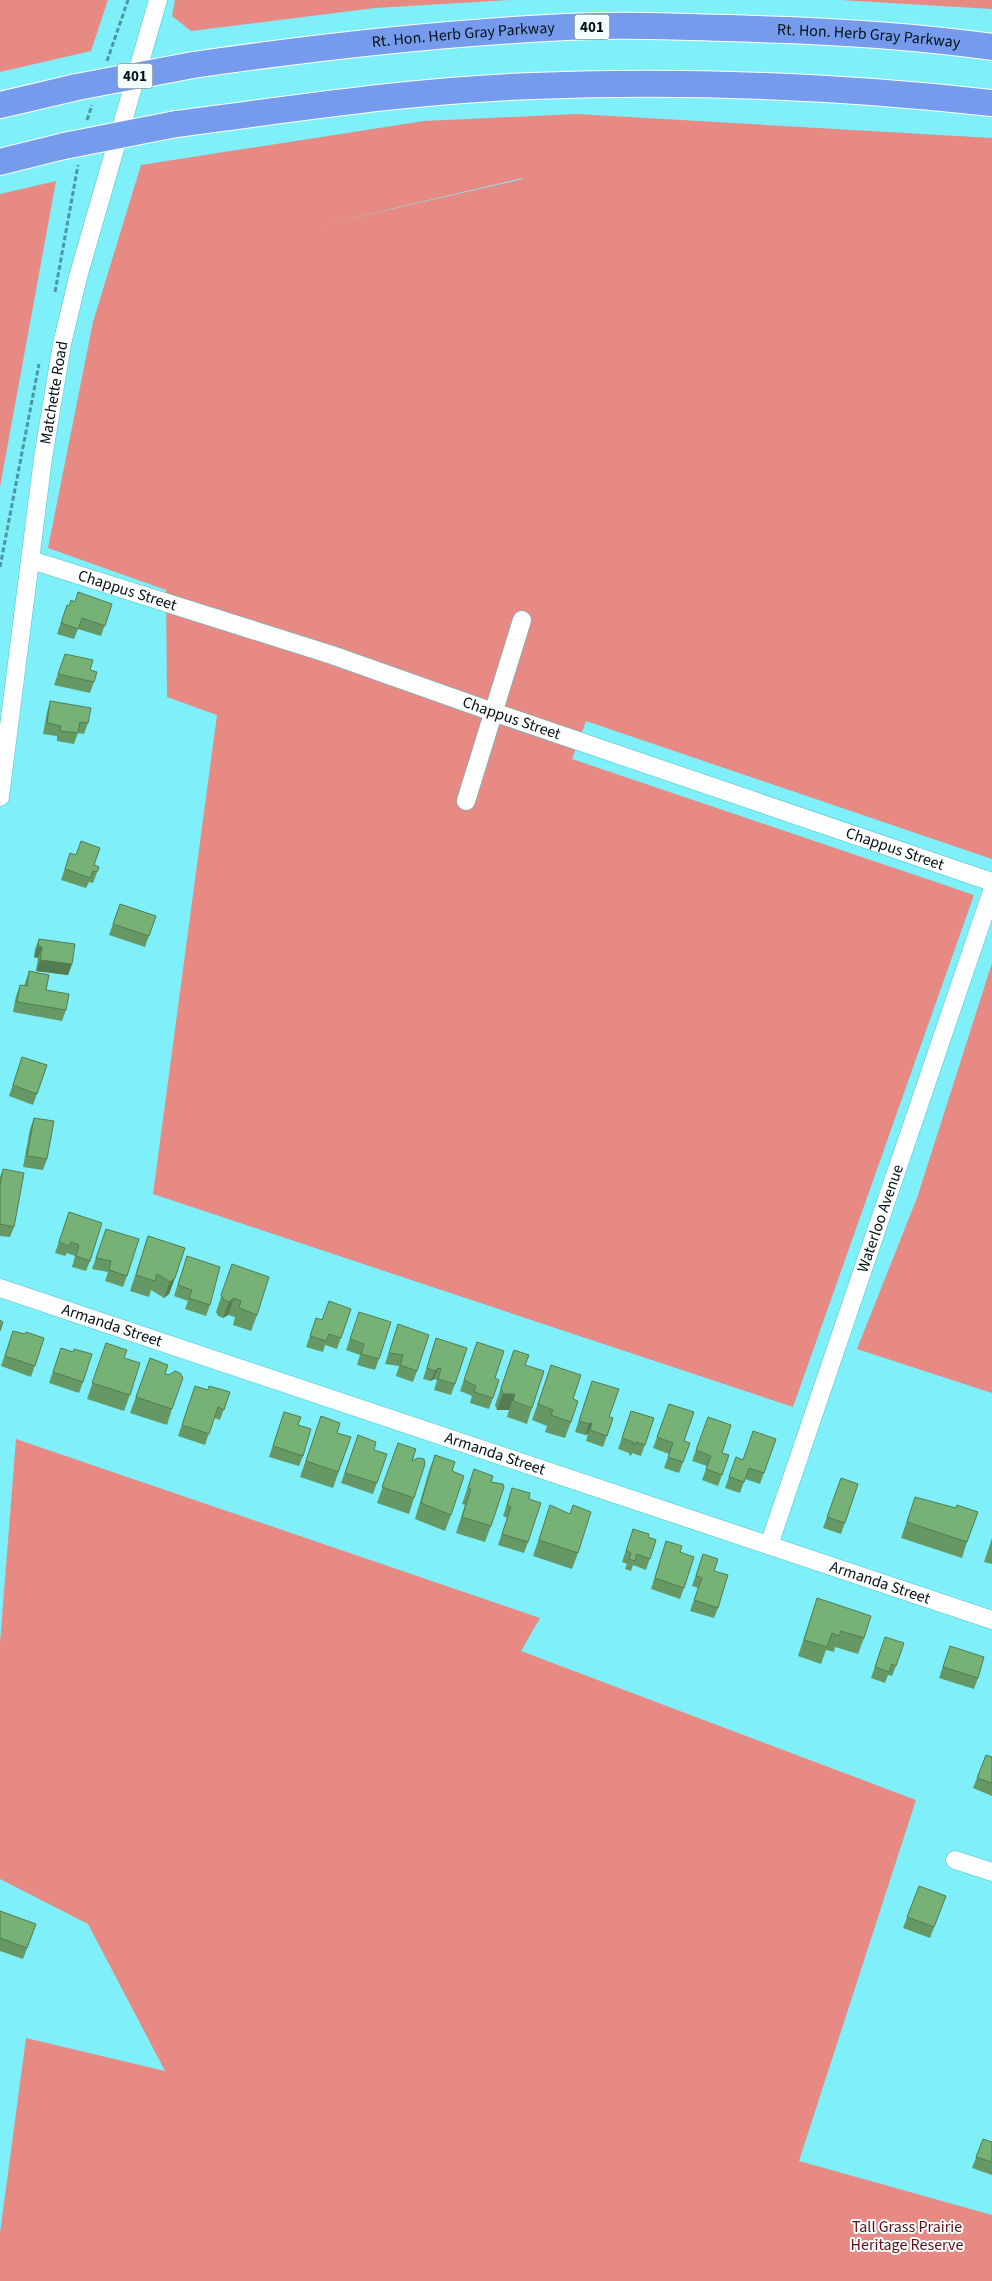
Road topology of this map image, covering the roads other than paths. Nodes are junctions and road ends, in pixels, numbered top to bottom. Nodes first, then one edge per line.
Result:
1 (158, 0) edge
2 (992, 47) edge
3 (992, 103) edge
4 (0, 105) edge
5 (0, 162) edge
6 (31, 560) junction
7 (522, 620) dead end
8 (493, 712) junction
9 (0, 797) edge
10 (466, 801) dead end
11 (992, 882) edge
12 (992, 891) edge
13 (0, 1288) edge
14 (770, 1545) junction
15 (992, 1620) edge
16 (955, 1860) dead end
17 (992, 1872) edge

1 - 6 street, Matchette Road
2 - 4 highway, Rt. Hon. Herb Gray Parkway / 401, bridge
3 - 5 highway, bridge
6 - 8 street, Chappus Street
6 - 9 street, Matchette Road
7 - 8 street
8 - 10 street
8 - 11 street, Chappus Street
12 - 14 street, Waterloo Avenue
13 - 14 street, Armanda Street
14 - 15 street, Armanda Street
16 - 17 street

